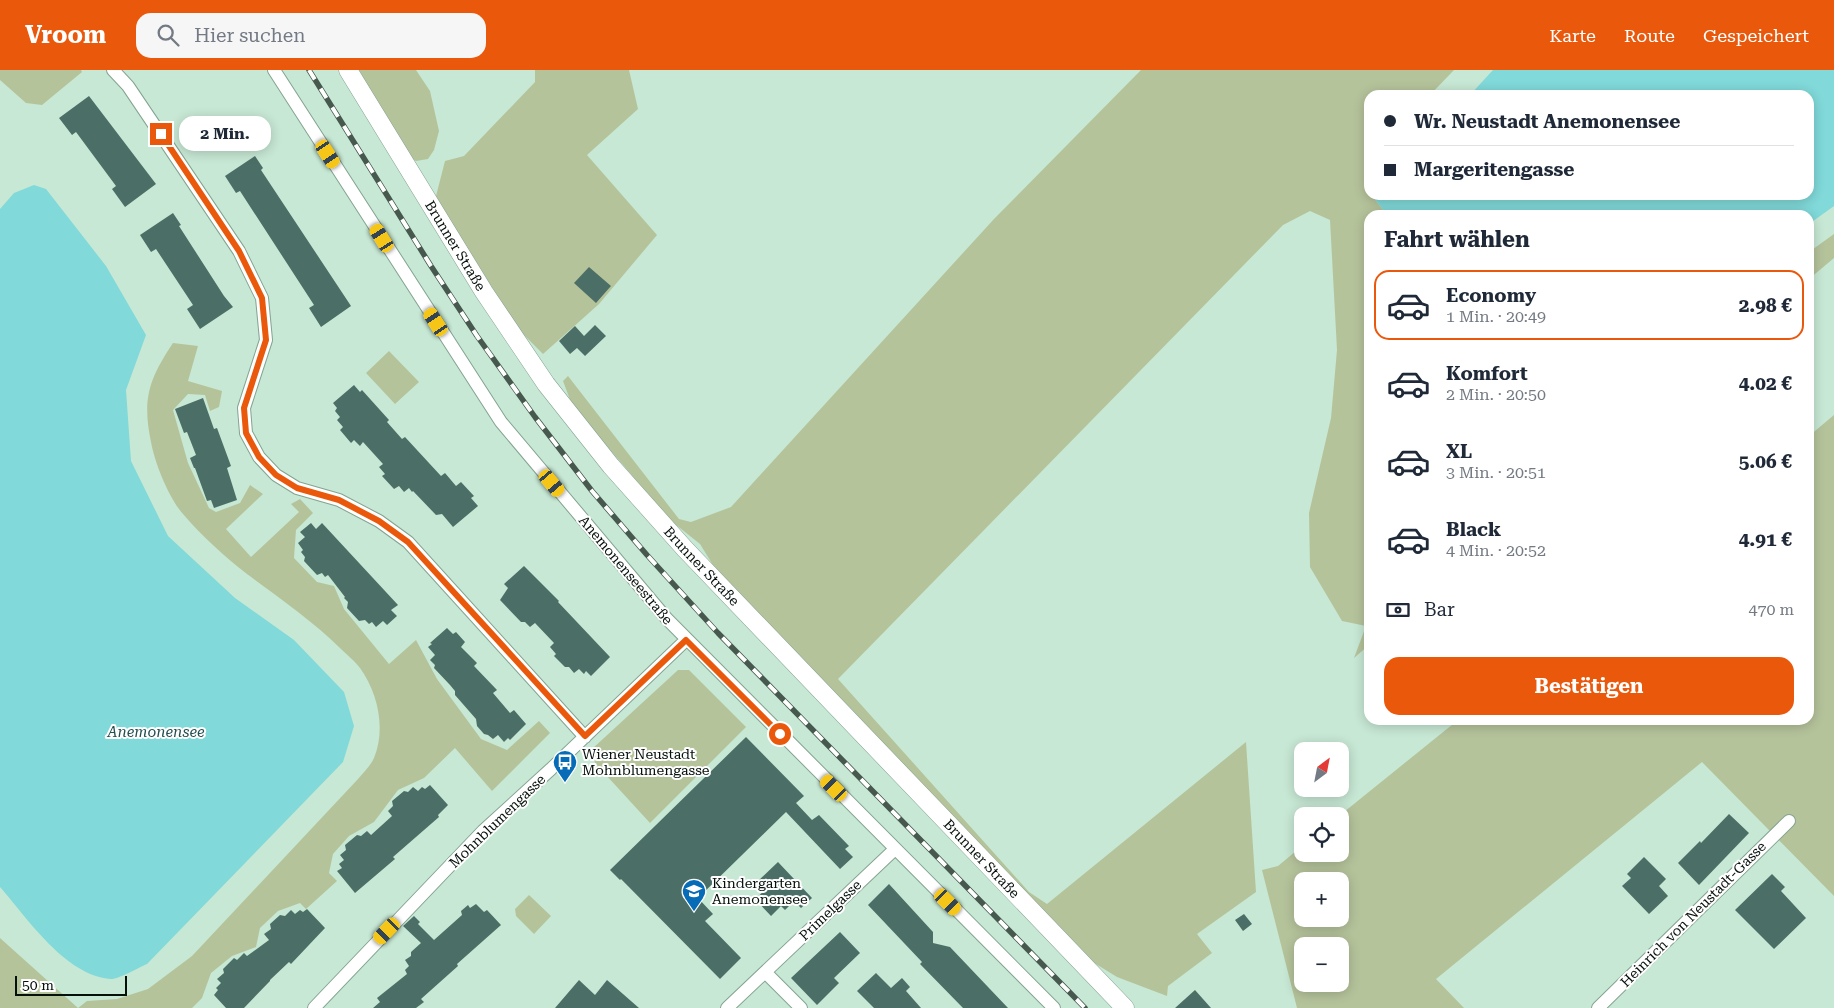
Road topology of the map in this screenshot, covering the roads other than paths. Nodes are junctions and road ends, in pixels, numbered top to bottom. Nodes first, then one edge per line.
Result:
1 (113, 70) edge
2 (274, 70) edge
3 (348, 70) edge
4 (686, 640) junction
5 (585, 736) junction
6 (1789, 821) dead end
7 (895, 849) junction
8 (765, 972) junction
9 (314, 1008) edge
10 (727, 1008) edge
11 (801, 1008) edge
12 (1054, 1008) edge
13 (1125, 1008) edge
14 (1598, 1008) edge

1 - 5 street
2 - 4 street, Anemonenseestraße
3 - 13 main road, Brunner Straße
4 - 5 street, Mohnblumengasse
4 - 7 street, Anemonenseestraße
5 - 9 street, Mohnblumengasse
6 - 14 street, Heinrich von Neustadt-Gasse
7 - 8 street, Primelgasse
7 - 12 street, Anemonenseestraße
8 - 10 street, Primelgasse
8 - 11 street

